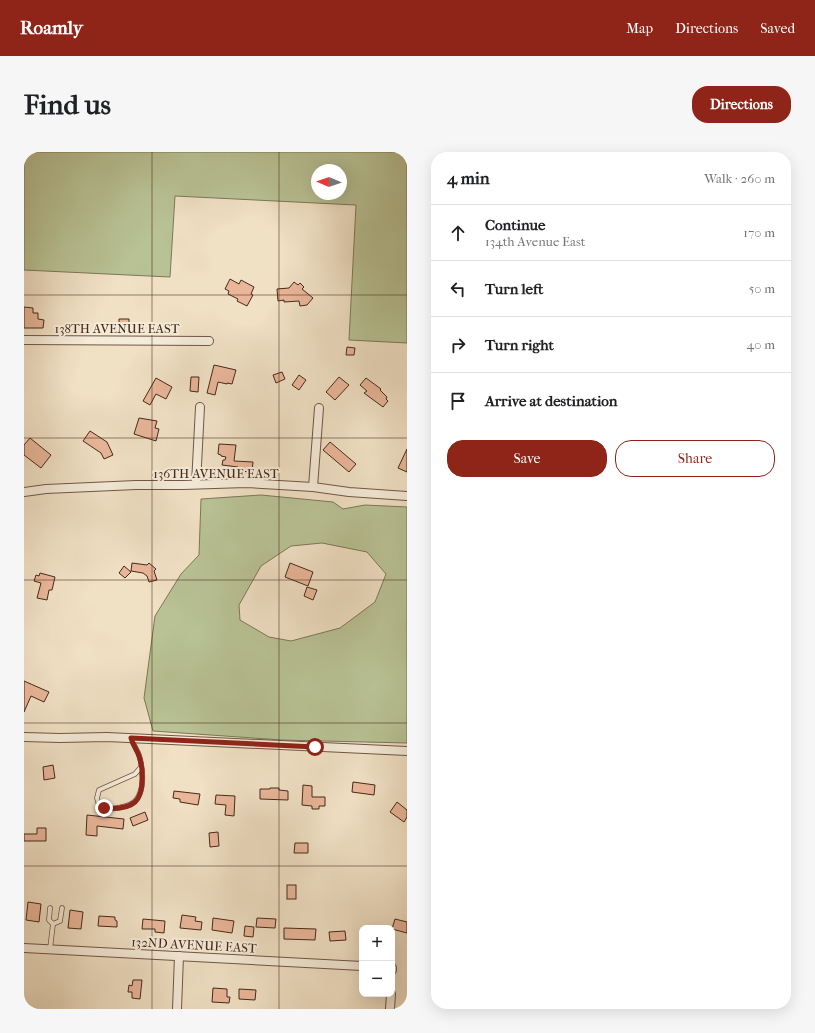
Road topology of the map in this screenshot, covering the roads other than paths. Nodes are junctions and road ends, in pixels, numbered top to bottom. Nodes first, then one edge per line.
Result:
1 (24, 340) edge
2 (209, 341) dead end
3 (200, 407) dead end
4 (319, 408) dead end
5 (196, 484) junction
6 (313, 487) junction
7 (24, 492) edge
8 (407, 496) edge
9 (24, 737) edge
10 (131, 738) junction
11 (407, 751) edge
12 (141, 767) junction
13 (50, 908) dead end
14 (62, 908) dead end
15 (53, 924) junction
16 (24, 948) edge
17 (50, 949) junction
18 (179, 956) junction
19 (359, 966) edge
20 (391, 997) edge
21 (177, 1009) edge
22 (390, 1009) edge

1 - 2 street, 138TH AVENUE EAST
3 - 5 street
4 - 6 street
5 - 6 street, 136TH AVENUE EAST
5 - 7 street, 136TH AVENUE EAST
6 - 8 street, 136TH AVENUE EAST
9 - 10 street
10 - 11 street
10 - 12 lane
12 - 12 lane
13 - 15 lane
14 - 15 lane
15 - 17 lane
16 - 17 street, 132ND AVENUE EAST
17 - 18 street, 132ND AVENUE EAST
18 - 19 street, 132ND AVENUE EAST
18 - 21 street
20 - 22 street

